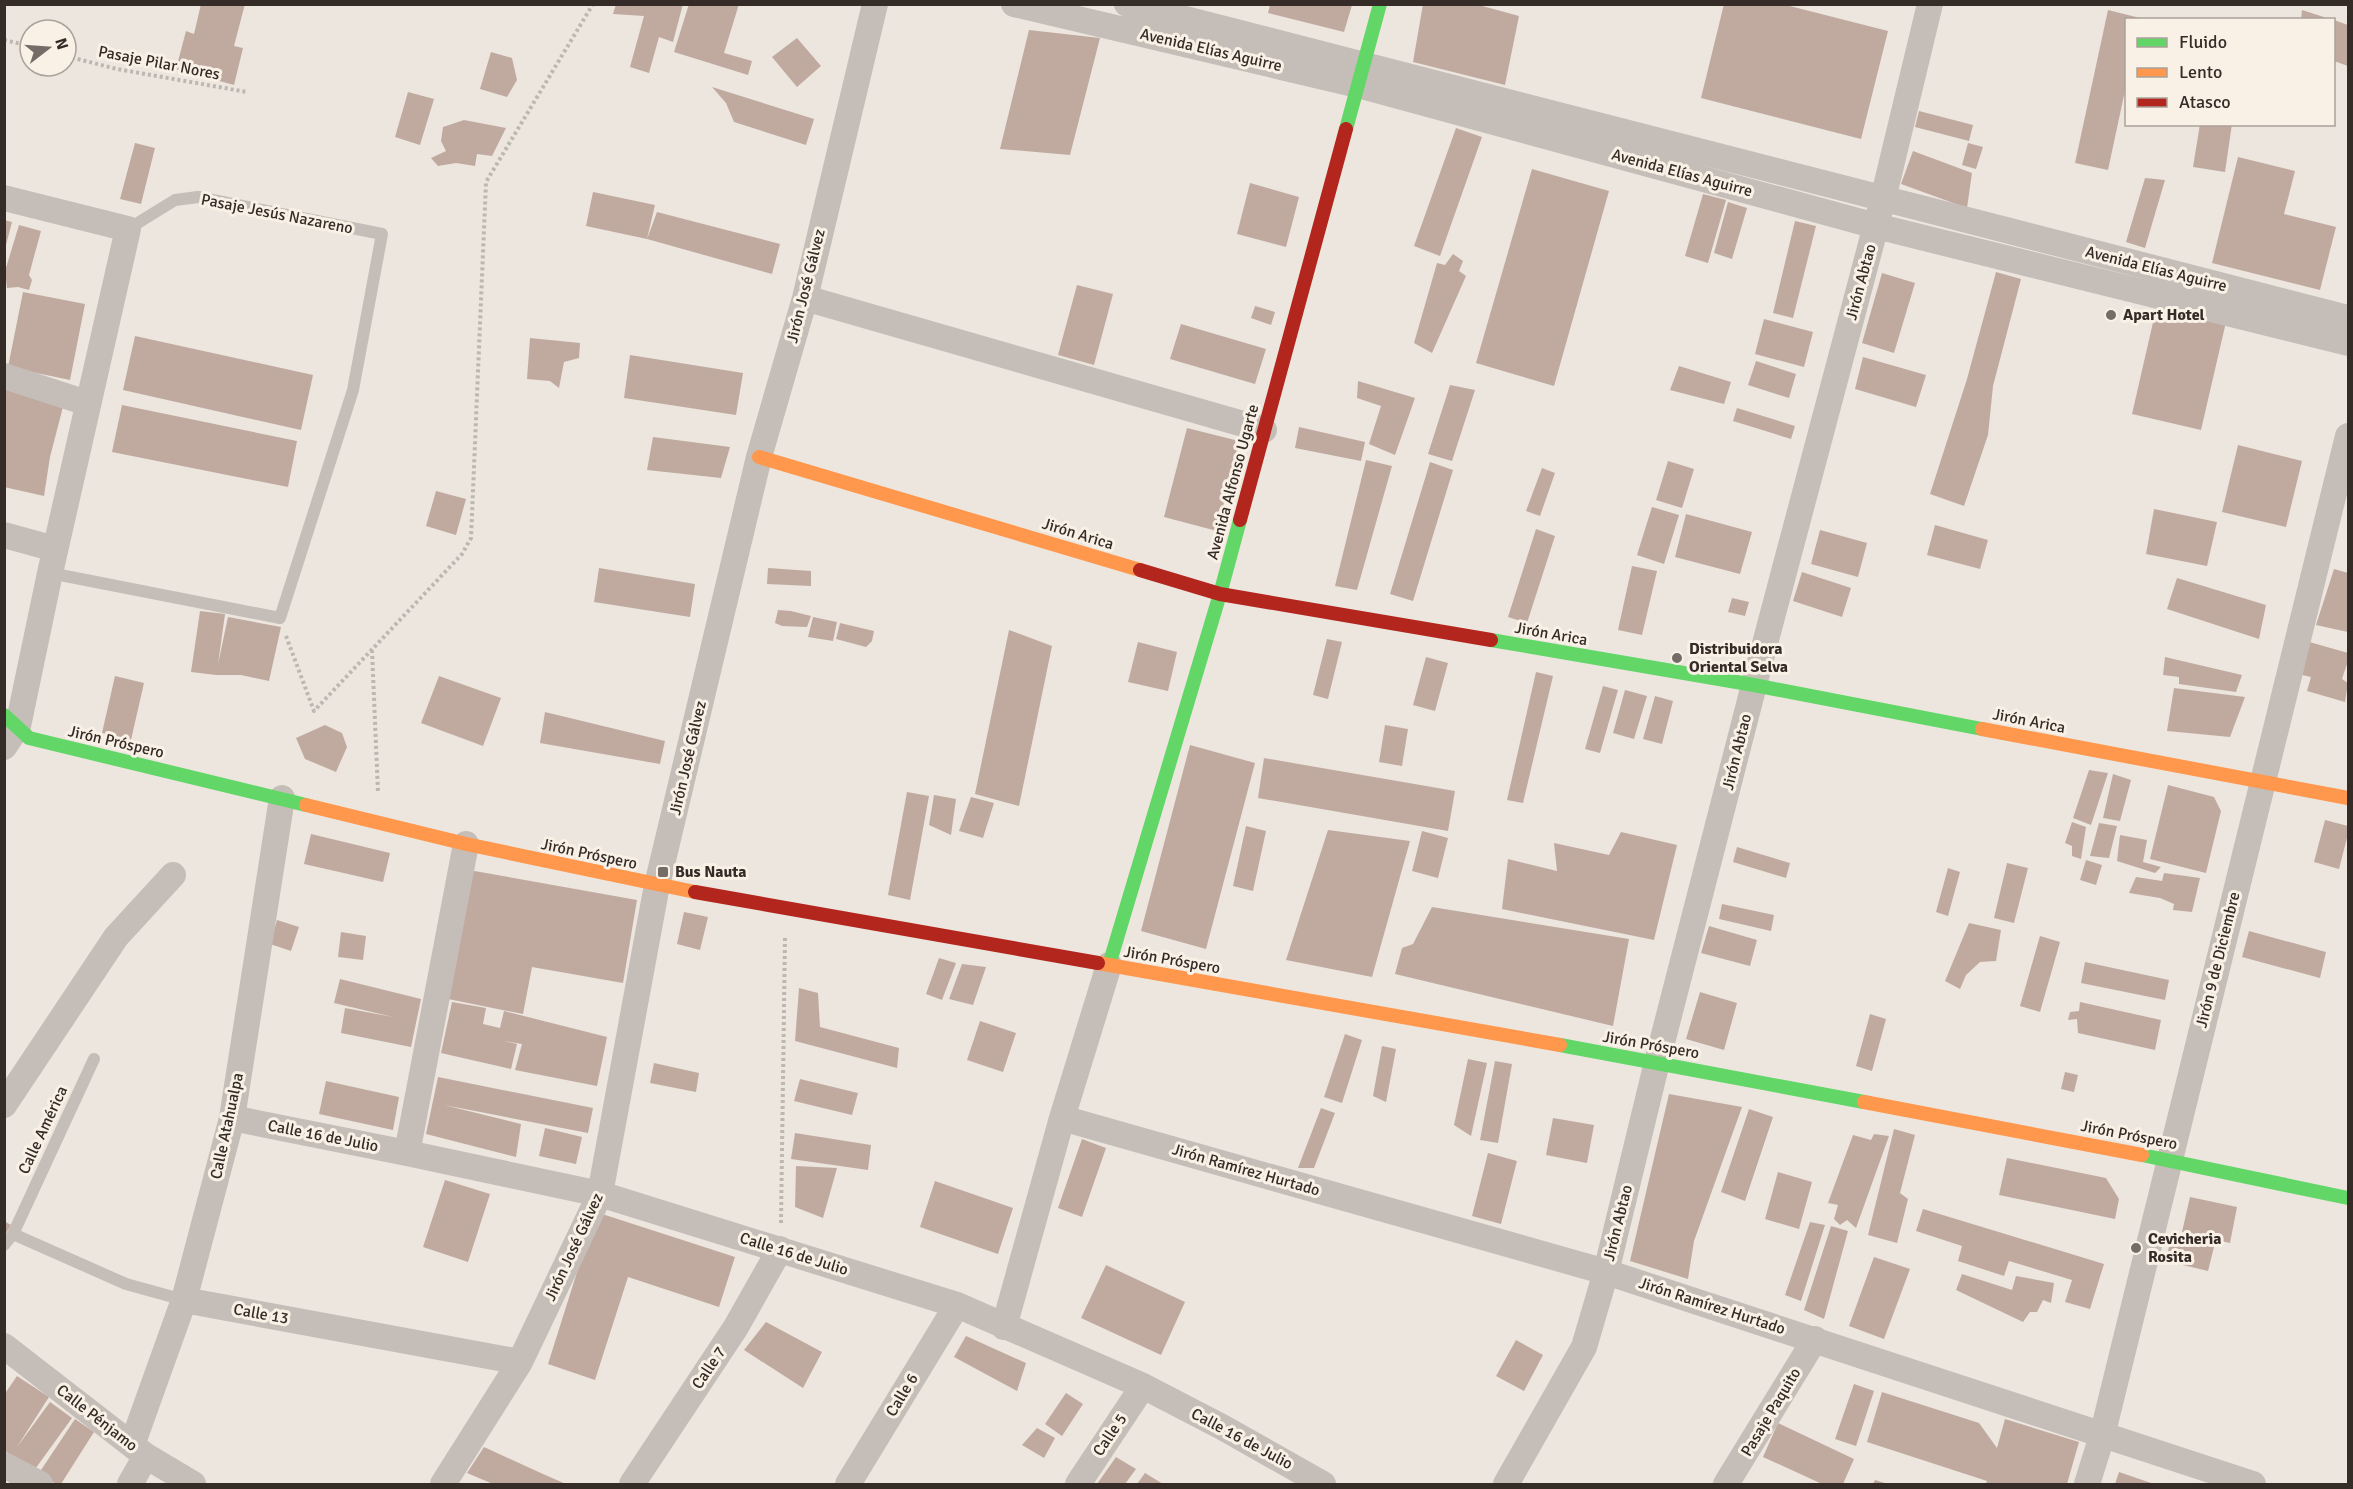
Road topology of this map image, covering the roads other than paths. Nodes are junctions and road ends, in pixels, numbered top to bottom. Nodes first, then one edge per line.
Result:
1 (875, 4) edge
2 (1014, 4) edge
3 (1126, 4) edge
4 (1380, 4) edge
5 (1930, 4) edge
6 (1360, 74) junction
7 (4, 198) edge
8 (1883, 199) junction
9 (1876, 226) junction
10 (128, 229) junction
11 (805, 298) junction
12 (2349, 318) edge
13 (2349, 343) edge
14 (4, 376) edge
15 (87, 403) junction
16 (1264, 430) junction
17 (2349, 436) edge
18 (759, 456) junction
19 (4, 535) edge
20 (52, 561) junction
21 (1220, 594) junction
22 (1754, 685) junction
23 (9, 730) edge
24 (2261, 783) junction
25 (282, 798) junction
26 (2349, 798) edge
27 (466, 844) junction
28 (173, 875) dead end
29 (657, 885) junction
30 (1109, 965) junction
31 (94, 1059) dead end
32 (1657, 1062) junction
33 (4, 1105) edge
34 (1062, 1118) junction
35 (232, 1119) junction
36 (406, 1153) junction
37 (2169, 1160) junction
38 (600, 1194) junction
39 (2349, 1198) edge
40 (13, 1234) junction
41 (4, 1245) edge
42 (780, 1249) junction
43 (1606, 1272) junction
44 (184, 1300) junction
45 (957, 1305) junction
46 (1004, 1327) junction
47 (1815, 1339) junction
48 (4, 1346) edge
49 (520, 1362) junction
50 (1143, 1386) junction
51 (2102, 1436) junction
52 (139, 1450) junction
53 (4, 1465) edge
54 (1312, 1482) edge
55 (40, 1485) edge
56 (130, 1485) edge
57 (193, 1485) edge
58 (443, 1485) edge
59 (632, 1485) edge
60 (848, 1485) edge
61 (1078, 1485) edge
62 (1506, 1485) edge
63 (1726, 1485) edge
64 (2087, 1485) edge
65 (2253, 1485) edge

1 - 11 street, Jirón José Gálvez
2 - 6 street, Avenida Elías Aguirre
3 - 6 street, Avenida Elías Aguirre
4 - 6 street, Avenida Alfonso Ugarte
5 - 8 street, Jirón Abtao
6 - 8 street, Avenida Elías Aguirre
6 - 9 street, Avenida Elías Aguirre
6 - 16 street, Avenida Alfonso Ugarte
7 - 10 street
8 - 9 street, Jirón Abtao
8 - 12 street, Avenida Elías Aguirre
9 - 13 street, Avenida Elías Aguirre
9 - 22 street, Jirón Abtao
10 - 15 street
10 - 20 lane, Pasaje Jesús Nazareno
11 - 16 street
11 - 18 street, Jirón José Gálvez
14 - 15 street
15 - 20 street
16 - 21 street, Avenida Alfonso Ugarte
17 - 24 street, Jirón 9 de Diciembre
18 - 21 street, Jirón Arica
18 - 29 street, Jirón José Gálvez
19 - 20 street
20 - 23 street
21 - 22 street, Jirón Arica
21 - 30 street, Avenida Alfonso Ugarte
22 - 24 street, Jirón Arica
22 - 32 street, Jirón Abtao
23 - 25 street, Jirón Próspero
24 - 26 street, Jirón Arica
24 - 37 street, Jirón 9 de Diciembre
25 - 27 street, Jirón Próspero
25 - 35 street, Calle Atahualpa
27 - 29 street, Jirón Próspero
27 - 36 street
28 - 33 street
29 - 30 street, Jirón Próspero
29 - 38 street, Jirón José Gálvez
30 - 32 street, Jirón Próspero
30 - 34 street
31 - 40 lane, Calle América
32 - 37 street, Jirón Próspero
32 - 43 street, Jirón Abtao
34 - 43 street, Jirón Ramírez Hurtado
34 - 46 street
35 - 36 street, Calle 16 de Julio
35 - 44 street, Calle Atahualpa
36 - 38 street, Calle 16 de Julio
37 - 39 street, Jirón Próspero
37 - 51 street, Jirón 9 de Diciembre
38 - 42 street, Calle 16 de Julio
38 - 49 street, Jirón José Gálvez
40 - 41 lane, Calle América
40 - 44 lane, Calle 13
42 - 45 street, Calle 16 de Julio
42 - 59 street, Calle 7
43 - 47 street, Jirón Ramírez Hurtado
43 - 62 street, Jirón Abtao
44 - 49 street, Calle 13
44 - 52 street, Calle Atahualpa
45 - 46 street, Calle 16 de Julio
45 - 60 street, Calle 6
46 - 50 street, Calle 16 de Julio
47 - 51 street, Jirón Ramírez Hurtado
47 - 63 street, Pasaje Paquito
48 - 52 street, Calle Pénjamo
49 - 58 street, Jirón José Gálvez
50 - 54 street, Calle 16 de Julio
50 - 61 street, Calle 5
51 - 64 street, Jirón 9 de Diciembre
51 - 65 street, Jirón Ramírez Hurtado
52 - 56 street, Calle Atahualpa
52 - 57 street, Calle Pénjamo
53 - 55 street

